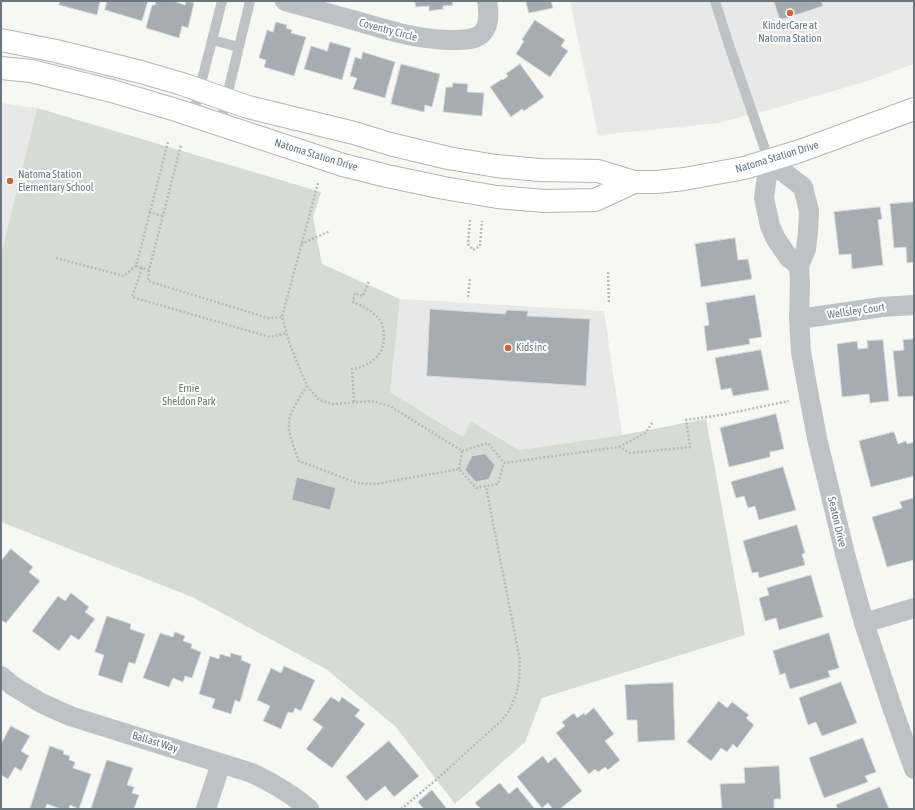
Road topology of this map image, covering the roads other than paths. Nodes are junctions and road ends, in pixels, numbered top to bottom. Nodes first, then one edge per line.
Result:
1 (222, 1) edge
2 (250, 1) edge
3 (285, 1) edge
4 (487, 1) edge
5 (715, 1) edge
6 (1, 40) edge
7 (212, 40) junction
8 (239, 47) junction
9 (1, 68) edge
10 (199, 90) junction
11 (226, 100) junction
12 (914, 109) edge
13 (193, 115) junction
14 (220, 124) junction
15 (769, 161) junction
16 (634, 182) junction
17 (799, 266) junction
18 (914, 305) edge
19 (799, 319) junction
20 (914, 608) edge
21 (864, 622) junction
22 (1, 676) edge
23 (221, 763) junction
24 (914, 769) edge
25 (206, 809) edge
26 (309, 809) edge

1 - 7 lane
2 - 8 lane
3 - 4 street, Coventry Circle
5 - 15 lane
6 - 10 street, Natoma Station Drive
7 - 8 lane
7 - 10 lane
8 - 11 lane
9 - 13 street, Natoma Station Drive
10 - 11 street, Natoma Station Drive
10 - 13 lane
11 - 14 lane
11 - 16 street, Natoma Station Drive
12 - 15 street, Natoma Station Drive
13 - 14 street, Natoma Station Drive
14 - 16 street, Natoma Station Drive
15 - 16 street, Natoma Station Drive
15 - 17 street
15 - 17 street, Seaton Drive
17 - 19 street, Seaton Drive
18 - 19 street, Wellsley Court
19 - 21 street, Seaton Drive
20 - 21 street
21 - 24 street, Seaton Drive
22 - 23 street, Ballast Way
23 - 25 street
23 - 26 street, Ballast Way

